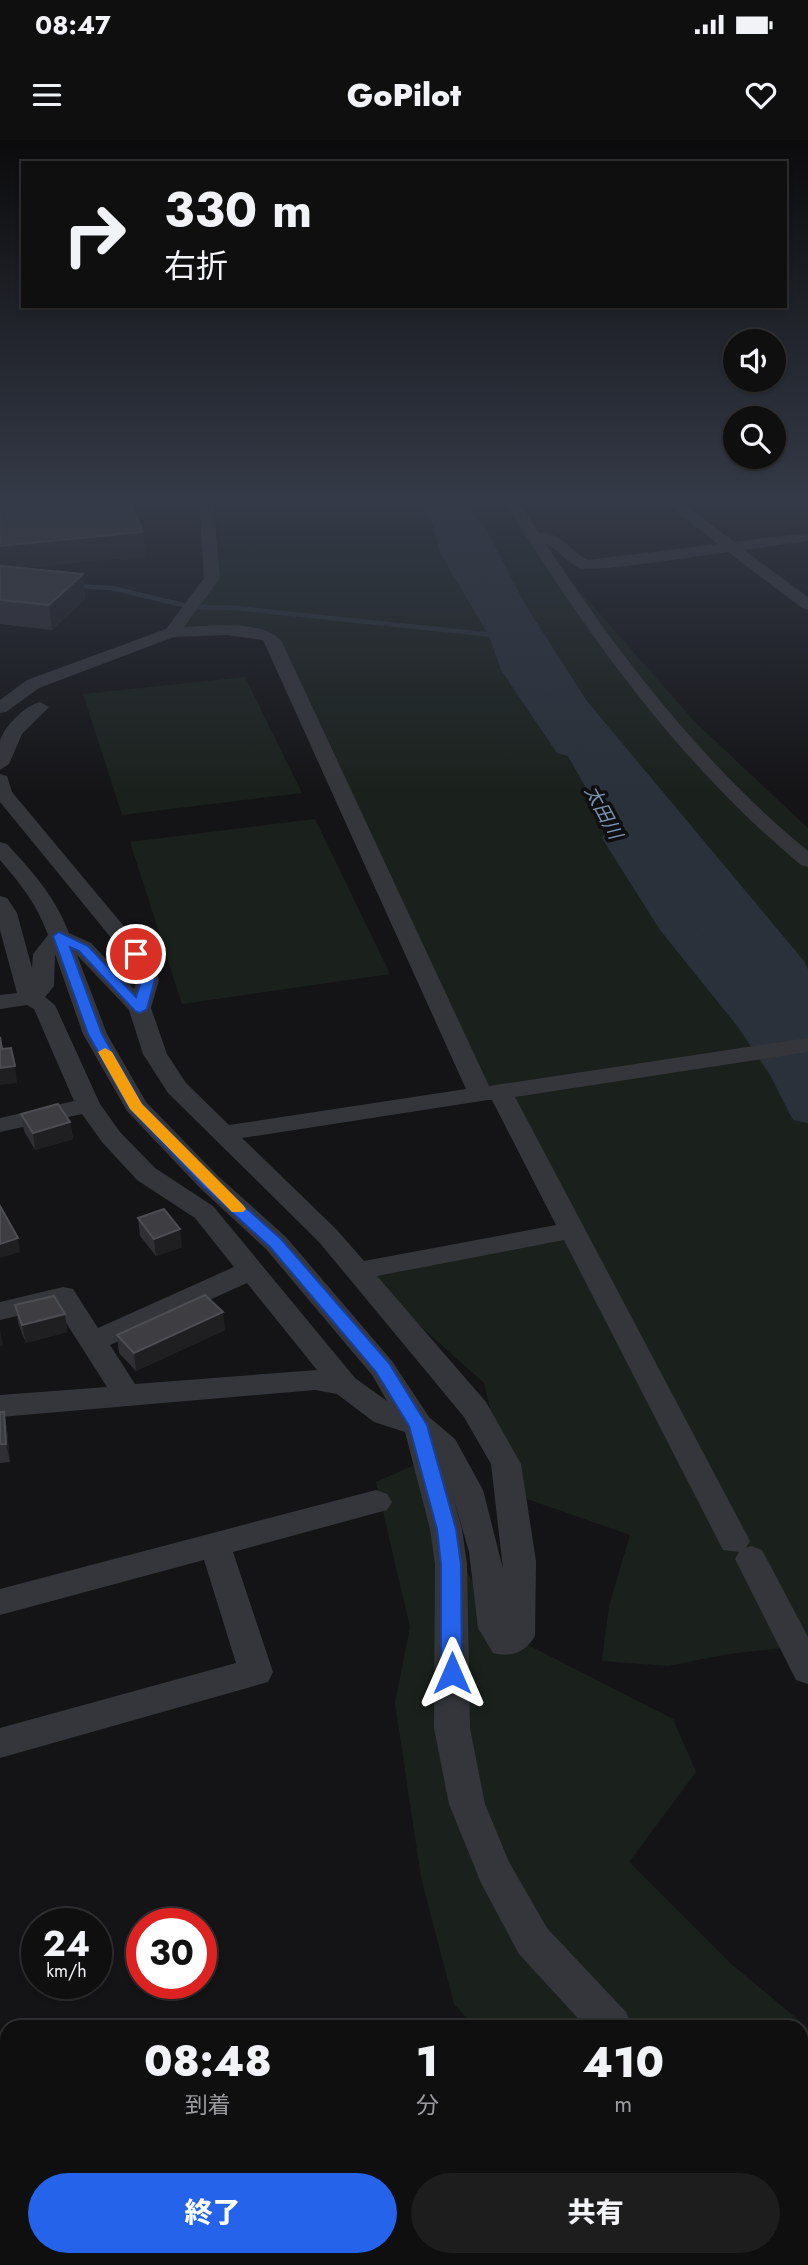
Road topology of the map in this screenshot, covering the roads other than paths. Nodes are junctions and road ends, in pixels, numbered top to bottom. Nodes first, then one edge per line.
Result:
1 (199, 596) edge
2 (574, 596) edge
3 (172, 632) junction
4 (40, 707) dead end
5 (0, 708) edge
6 (0, 764) edge
7 (0, 780) edge
8 (0, 848) edge
9 (808, 861) edge
10 (0, 902) edge
11 (59, 936) junction
12 (30, 998) junction
13 (0, 1002) edge
14 (140, 1009) junction
15 (808, 1045) edge
16 (499, 1092) junction
17 (88, 1105) junction
18 (0, 1125) edge
19 (224, 1133) junction
20 (572, 1230) junction
21 (252, 1270) junction
22 (359, 1271) junction
23 (0, 1311) edge
24 (92, 1342) junction
25 (345, 1385) junction
26 (127, 1395) junction
27 (0, 1406) edge
28 (418, 1425) junction
29 (376, 1502) dead end
30 (215, 1545) junction
31 (743, 1550) joint
32 (0, 1602) edge
33 (808, 1670) edge
34 (0, 1743) edge
35 (606, 2020) edge

1 - 3 street
2 - 9 street
3 - 5 street
3 - 16 street
4 - 6 street
7 - 14 street
8 - 11 street
10 - 12 street
11 - 12 street
11 - 14 street
11 - 28 street
12 - 13 street
12 - 17 street
14 - 19 street
15 - 16 street
16 - 19 street
16 - 20 street
17 - 18 street
17 - 21 street
19 - 22 street
20 - 22 street
20 - 31 street
21 - 24 street
21 - 25 street
22 - 28 street
23 - 24 street
24 - 26 street
25 - 26 street
25 - 28 street
26 - 27 street
28 - 35 street
29 - 30 street
30 - 32 street
30 - 34 street
31 - 33 street

